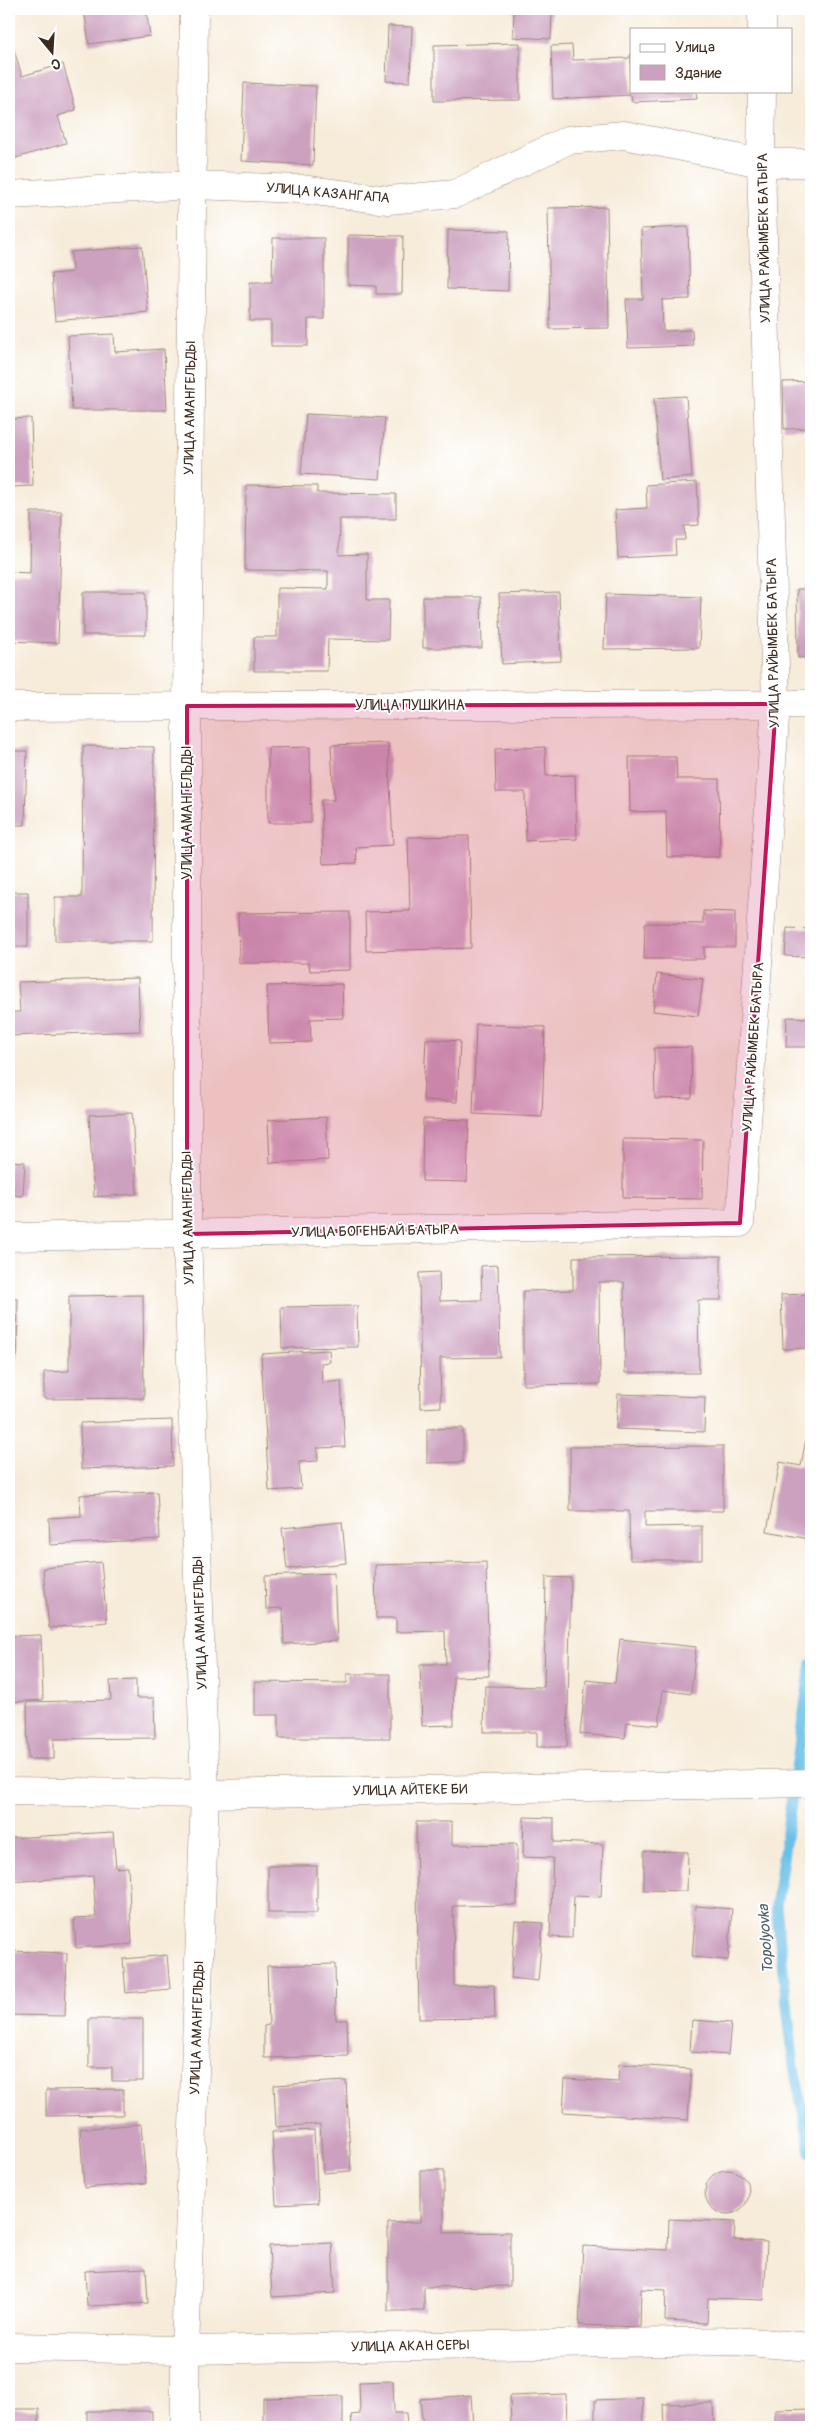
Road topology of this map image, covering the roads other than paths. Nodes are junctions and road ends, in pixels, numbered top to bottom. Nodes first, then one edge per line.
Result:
1 (194, 9) edge
2 (762, 9) edge
3 (762, 28) edge
4 (762, 92) edge
5 (761, 163) junction
6 (811, 163) edge
7 (192, 185) junction
8 (9, 194) edge
9 (776, 704) junction
10 (811, 704) edge
11 (187, 706) junction
12 (9, 707) edge
13 (740, 1223) joint
14 (186, 1234) junction
15 (9, 1237) edge
16 (811, 1783) edge
17 (9, 1791) edge
18 (205, 1794) junction
19 (9, 2347) edge
20 (811, 2347) edge
21 (185, 2350) junction
22 (185, 2427) edge

1 - 7 street, УЛИЦА АМАНГЕЛЬДЫ
2 - 3 street
4 - 5 street, УЛИЦА РАЙЫМБЕК БАТЫРА
5 - 6 street, УЛИЦА КАЗАНГАПА
5 - 7 street, УЛИЦА КАЗАНГАПА
5 - 9 street, УЛИЦА РАЙЫМБЕК БАТЫРА
7 - 8 street, УЛИЦА КАЗАНГАПА
7 - 11 street, УЛИЦА АМАНГЕЛЬДЫ
9 - 10 street, УЛИЦА ПУШКИНА
9 - 11 street, УЛИЦА ПУШКИНА
9 - 13 street, УЛИЦА РАЙЫМБЕК БАТЫРА
11 - 12 street, УЛИЦА ПУШКИНА
11 - 14 street, УЛИЦА АМАНГЕЛЬДЫ
13 - 14 street, УЛИЦА БОГЕНБАЙ БАТЫРА
14 - 15 street, УЛИЦА БОГЕНБАЙ БАТЫРА
14 - 18 street, УЛИЦА АМАНГЕЛЬДЫ
16 - 18 street, УЛИЦА АЙТЕКЕ БИ
17 - 18 street, УЛИЦА АЙТЕКЕ БИ
18 - 21 street, УЛИЦА АМАНГЕЛЬДЫ
19 - 21 street, УЛИЦА АКАН СЕРЫ
20 - 21 street, УЛИЦА АКАН СЕРЫ
21 - 22 street, УЛИЦА АМАНГЕЛЬДЫ

